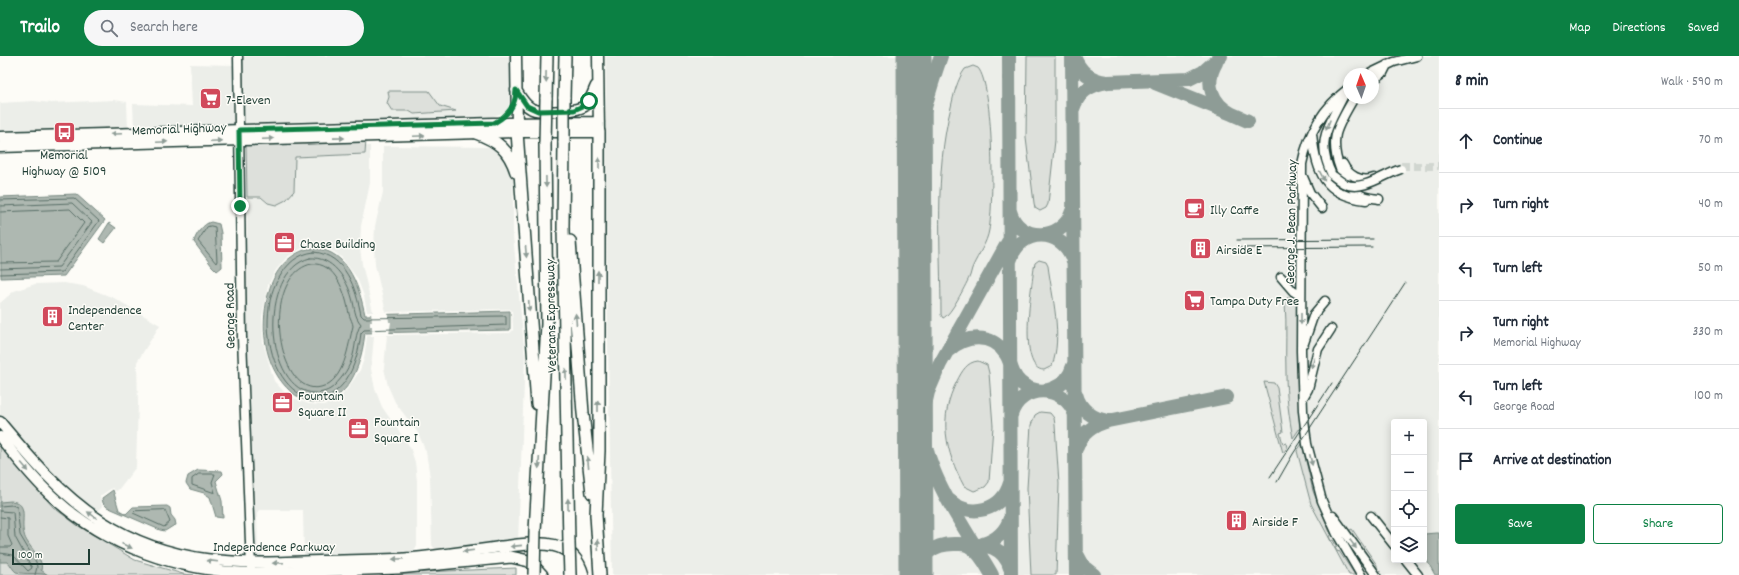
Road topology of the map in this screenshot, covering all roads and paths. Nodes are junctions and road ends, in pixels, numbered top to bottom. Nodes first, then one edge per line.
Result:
1 (238, 56) edge
2 (516, 56) edge
3 (547, 56) edge
4 (564, 56) edge
5 (598, 56) edge
6 (1417, 56) edge
7 (1387, 65) junction
8 (1379, 69) edge
9 (1379, 76) edge
10 (598, 80) junction
11 (516, 93) junction
12 (1343, 93) edge
13 (1343, 96) edge
14 (1351, 104) edge
15 (494, 123) junction
16 (1340, 126) junction
17 (517, 127) junction
18 (599, 127) junction
19 (476, 134) junction
20 (1312, 134) junction
21 (239, 135) junction
22 (0, 137) edge
23 (27, 142) junction
24 (0, 147) edge
25 (1302, 172) junction
26 (520, 184) junction
27 (565, 186) junction
28 (1322, 208) dead end
29 (1281, 277) dead end
30 (1301, 296) junction
31 (1325, 301) dead end
32 (1331, 329) dead end
33 (1301, 351) junction
34 (1302, 399) junction
35 (0, 422) edge
36 (541, 424) junction
37 (0, 438) edge
38 (1322, 501) junction
39 (596, 515) junction
40 (1371, 516) dead end
41 (1391, 541) edge
42 (500, 547) joint
43 (1408, 563) edge
44 (251, 570) edge
45 (534, 575) edge
46 (542, 575) edge
47 (570, 575) edge
48 (583, 575) edge
49 (600, 575) edge
50 (1361, 575) edge
51 (1376, 575) edge
52 (1418, 575) edge

1 - 21 street, George Road
2 - 11 main road
3 -> 36 highway, Veterans Expressway, bridge
4 - 27 highway, Veterans Expressway, bridge
5 - 10 main road
6 - 7 street
7 - 8 street
7 - 9 street
10 - 11 main road
10 - 18 main road
11 - 15 main road
11 - 17 main road
12 - 20 street, George J. Bean Parkway
13 -> 16 street, bridge
14 - 16 street
15 - 17 main road, Memorial Highway
15 - 21 main road, Memorial Highway
20 -> 16 street
17 - 18 main road, Memorial Highway
17 - 19 main road, Memorial Highway
17 - 26 highway
39 -> 18 highway
21 -> 19 main road, Memorial Highway
19 - 26 highway
20 - 25 street, George J. Bean Parkway
21 - 23 main road, Memorial Highway
21 - 44 street, George Road
22 - 23 main road, Memorial Highway
23 - 24 main road, Memorial Highway
25 - 28 street
25 - 30 street, George J. Bean Parkway
26 -> 36 highway
39 -> 27 highway
47 -> 27 highway, Veterans Expressway, bridge
29 - 30 street
30 -> 33 street, George J. Bean Parkway
31 - 33 street
32 -> 34 street
33 - 34 street, George J. Bean Parkway
34 -> 38 street, George J. Bean Parkway
44 -> 35 main road, Independence Parkway
36 -> 45 highway, Veterans Expressway, bridge
37 -> 44 main road, Independence Parkway
38 - 50 street, George J. Bean Parkway
38 -> 51 street
49 -> 39 highway
40 - 41 street
42 -> 44 main road, Independence Parkway
48 -> 42 highway
43 - 52 street
44 - 46 highway

